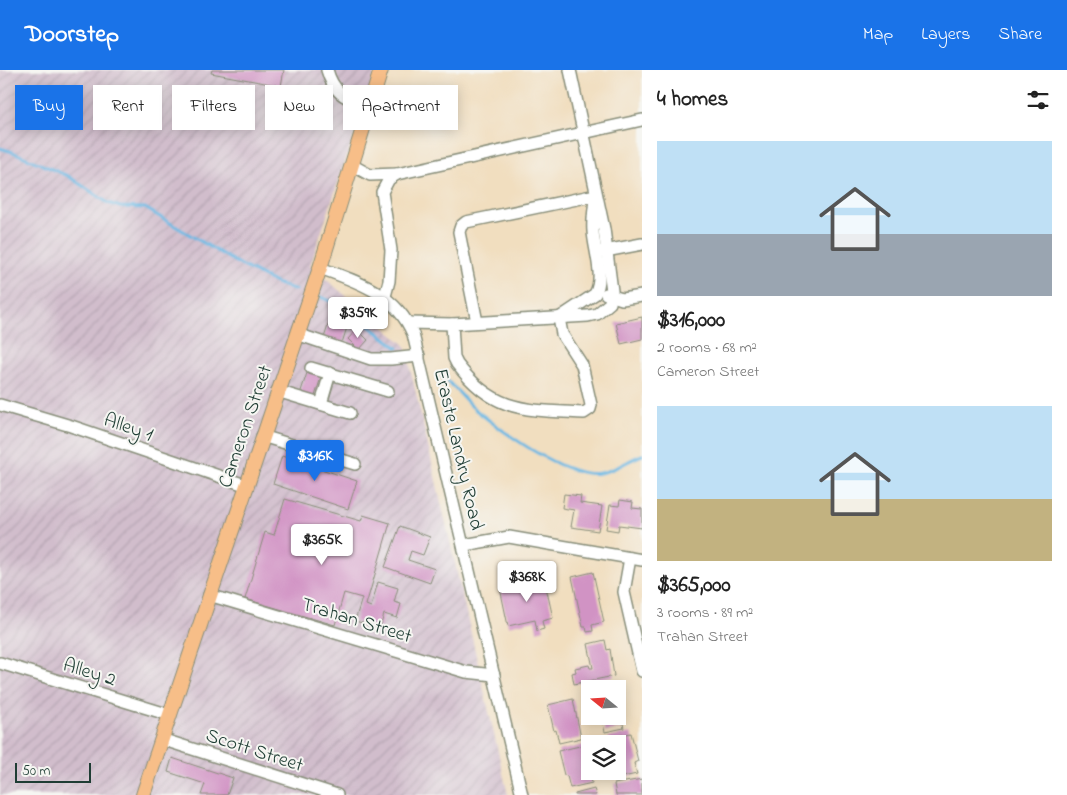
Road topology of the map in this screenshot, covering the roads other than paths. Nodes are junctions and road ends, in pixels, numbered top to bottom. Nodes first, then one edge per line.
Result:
1 (327, 70) edge
2 (381, 70) edge
3 (570, 70) edge
4 (377, 85) edge
5 (343, 95) edge
6 (642, 120) edge
7 (363, 130) edge
8 (584, 132) junction
9 (352, 165) junction
10 (398, 174) junction
11 (596, 195) junction
12 (642, 244) edge
13 (602, 252) junction
14 (320, 268) junction
15 (598, 290) junction
16 (385, 296) junction
17 (612, 296) junction
18 (642, 296) edge
19 (559, 318) junction
20 (477, 322) junction
21 (408, 323) junction
22 (452, 324) junction
23 (297, 334) junction
24 (419, 356) junction
25 (311, 368) dead end
26 (330, 373) junction
27 (278, 391) junction
28 (388, 391) dead end
29 (321, 404) junction
30 (0, 405) edge
31 (350, 413) dead end
32 (262, 436) junction
33 (355, 464) dead end
34 (245, 485) junction
35 (464, 545) junction
36 (630, 558) junction
37 (642, 560) edge
38 (209, 595) junction
39 (0, 662) edge
40 (642, 670) edge
41 (494, 675) junction
42 (170, 715) junction
43 (161, 739) junction
44 (143, 795) edge
45 (337, 795) edge
46 (522, 795) edge

1 - 5 street
2 - 4 main road, Cameron Street
3 - 8 street
6 - 8 street
7 - 9 main road, Cameron Street
8 - 10 street
8 - 11 street
9 - 10 street
9 - 14 main road, Cameron Street
10 - 16 street
11 - 13 street
11 - 20 street
12 - 13 street
13 - 15 street
13 - 17 street
14 - 16 street, Eraste Landry Road
14 - 23 main road, Cameron Street
15 - 17 street
15 - 19 street
16 - 21 street, Eraste Landry Road
17 - 18 street
17 - 19 street
19 - 20 street
19 - 22 street
20 - 22 street
21 - 22 street
21 - 24 street, Eraste Landry Road
23 - 24 street
23 - 27 main road, Cameron Street
24 - 35 street, Eraste Landry Road
25 - 26 street
26 - 28 street
26 - 29 street
27 - 29 street
27 - 32 main road, Cameron Street
29 - 31 street
30 - 34 street, Alley 1
32 - 33 street
32 - 34 main road, Cameron Street
34 - 38 main road, Cameron Street
35 - 36 street
35 - 41 street, Eraste Landry Road
36 - 37 street
36 - 40 street
38 - 41 street, Trahan Street
38 - 42 main road, Cameron Street
39 - 42 street, Alley 2
41 - 46 street, Eraste Landry Road
42 - 43 main road, Cameron Street
43 - 44 main road, Cameron Street
43 - 45 street, Scott Street

